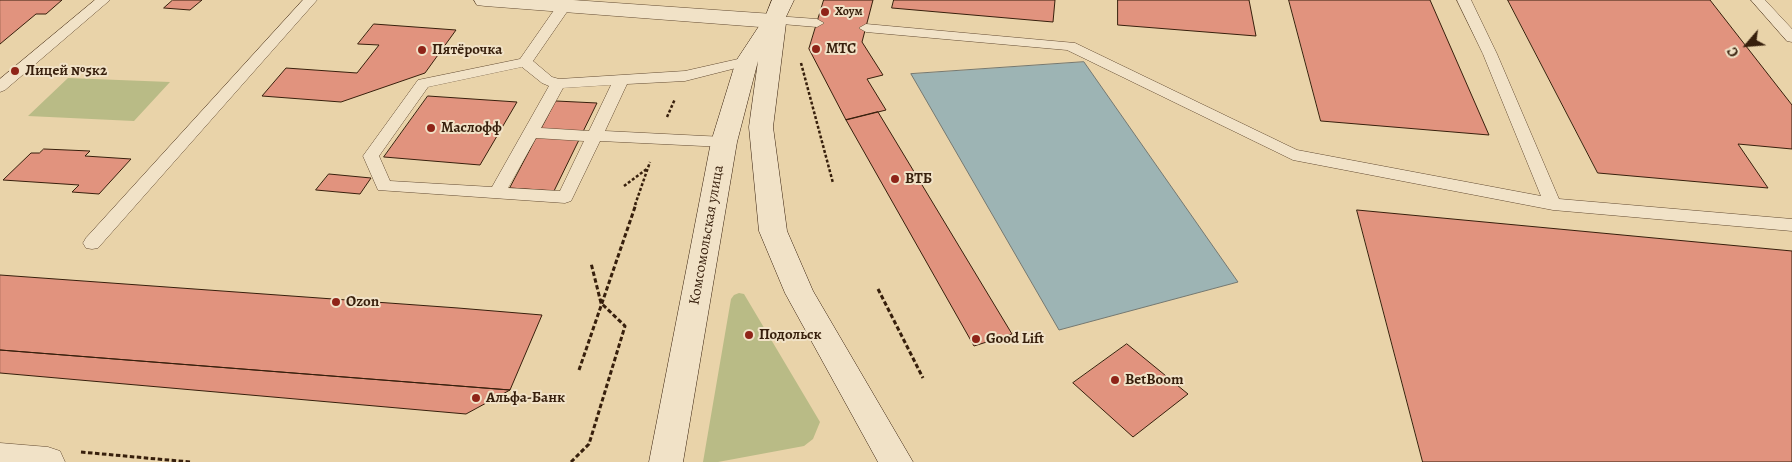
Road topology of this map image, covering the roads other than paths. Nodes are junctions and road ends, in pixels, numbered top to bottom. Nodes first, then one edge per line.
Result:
1 (102, 0) edge
2 (310, 0) edge
3 (494, 0) edge
4 (1464, 0) edge
5 (1758, 0) edge
6 (564, 6) junction
7 (777, 14) edge
8 (817, 23) dead end
9 (866, 28) dead end
10 (1792, 38) edge
11 (747, 61) junction
12 (525, 62) junction
13 (622, 79) junction
14 (558, 84) junction
15 (0, 87) edge
16 (531, 132) junction
17 (594, 136) junction
18 (724, 142) junction
19 (496, 192) junction
20 (1553, 204) junction
21 (1792, 225) edge
22 (92, 243) dead end
23 (62, 457) edge
24 (0, 458) edge
25 (666, 462) edge
26 (896, 462) edge

1 - 15 lane
2 - 22 lane
3 - 6 main road
4 - 20 lane
5 - 10 lane
6 - 7 main road
6 - 12 lane
7 - 8 lane
7 - 11 main road, Комсомольская улица
7 - 26 main road
9 - 20 lane
11 - 13 lane
11 - 18 main road, Комсомольская улица
12 - 14 lane
12 - 19 lane
13 - 14 lane
13 - 17 lane
14 - 16 lane
16 - 17 lane
16 - 19 lane
17 - 18 lane
17 - 19 lane
18 - 25 main road, Комсомольская улица
20 - 21 lane
23 - 24 main road

